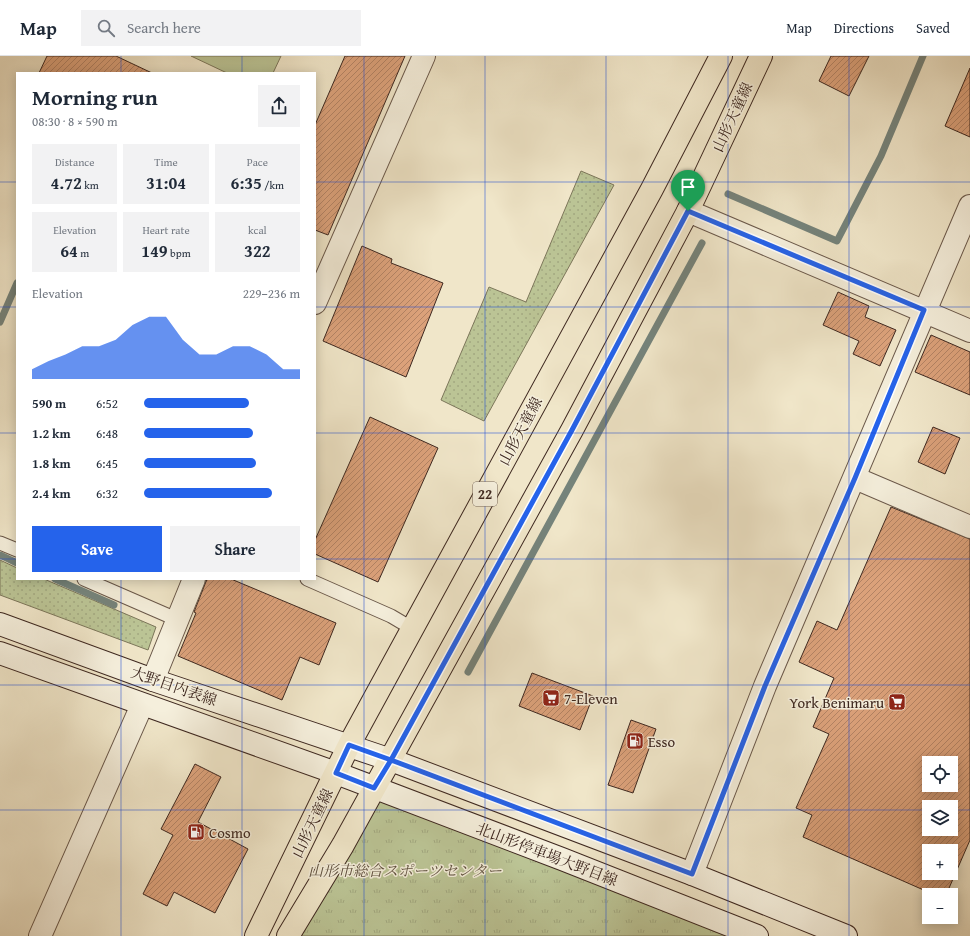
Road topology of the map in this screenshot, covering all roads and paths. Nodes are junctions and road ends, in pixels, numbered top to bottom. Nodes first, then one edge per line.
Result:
1 (424, 56) edge
2 (721, 56) edge
3 (761, 56) edge
4 (970, 206) edge
5 (688, 211) junction
6 (316, 301) edge
7 (924, 310) junction
8 (970, 330) edge
9 (855, 478) junction
10 (970, 528) edge
11 (0, 543) edge
12 (16, 550) edge
13 (86, 580) edge
14 (194, 580) edge
15 (309, 580) edge
16 (176, 619) junction
17 (0, 624) edge
18 (413, 628) junction
19 (0, 653) edge
20 (153, 680) junction
21 (142, 705) junction
22 (349, 745) junction
23 (391, 760) junction
24 (336, 773) junction
25 (374, 788) junction
26 (692, 874) junction
27 (40, 936) edge
28 (256, 936) edge
29 (288, 936) edge
30 (757, 936) edge
31 (846, 936) edge

1 - 6 street
2 - 18 main road, 山形天童線 / 22
3 - 5 main road, 山形天童線
4 - 7 street
5 - 7 street
5 - 23 main road, 山形天童線
7 - 8 street
7 - 9 street
9 - 10 street
9 - 26 street
11 - 12 lane
13 - 16 lane
14 - 16 street
15 - 18 lane
16 - 20 street
17 - 20 street, 大野目内表線
18 - 22 main road, 山形天童線 / 22
19 - 21 street, 大野目内表線
20 - 22 street, 大野目内表線
21 - 24 street, 大野目内表線
21 - 27 street
22 - 23 street
22 - 24 main road, 山形天童線 / 22
23 - 25 main road, 山形天童線
23 - 26 street
24 - 25 street, 北山形停車場大野目線
24 - 28 main road, 山形天童線 / 22
25 - 29 main road, 山形天童線
25 - 30 street, 北山形停車場大野目線
26 - 31 street

